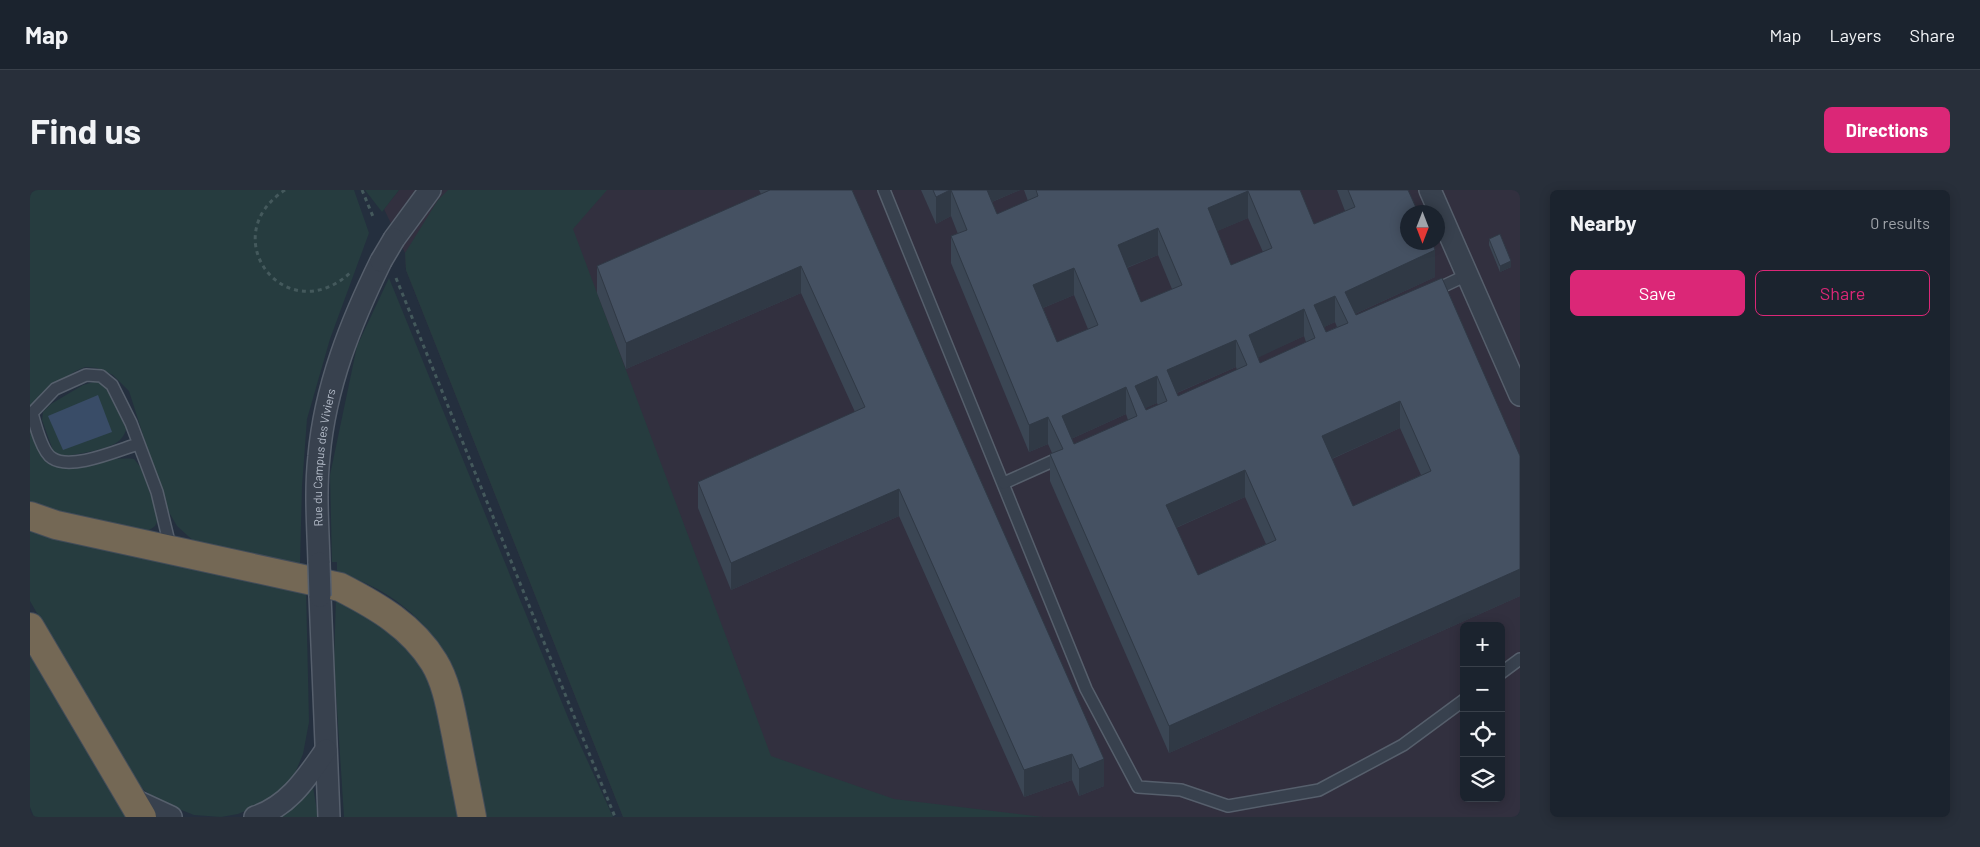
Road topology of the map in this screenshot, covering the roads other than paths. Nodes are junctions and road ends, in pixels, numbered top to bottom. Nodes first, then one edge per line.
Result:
1 (430, 190) edge
2 (884, 190) edge
3 (1430, 190) edge
4 (1467, 275) junction
5 (1422, 296) edge
6 (1520, 395) edge
7 (138, 444) junction
8 (1056, 460) edge
9 (1004, 483) junction
10 (30, 516) edge
11 (171, 551) junction
12 (30, 627) edge
13 (1520, 659) edge
14 (1505, 670) edge
15 (1460, 703) edge
16 (326, 750) junction
17 (137, 808) edge
18 (171, 817) edge
19 (255, 817) edge
20 (329, 817) edge
21 (472, 817) edge

1 - 16 street, Rue du Campus des Viviers, bridge
2 - 9 lane
3 - 4 street
4 - 5 lane
4 - 6 street
7 - 7 lane
7 - 11 lane
8 - 9 lane
9 - 15 lane
10 - 11 highway
11 - 21 highway
12 - 17 highway
13 - 14 lane
16 - 19 street
16 - 20 street, Rue du Campus des Viviers
17 - 18 street

